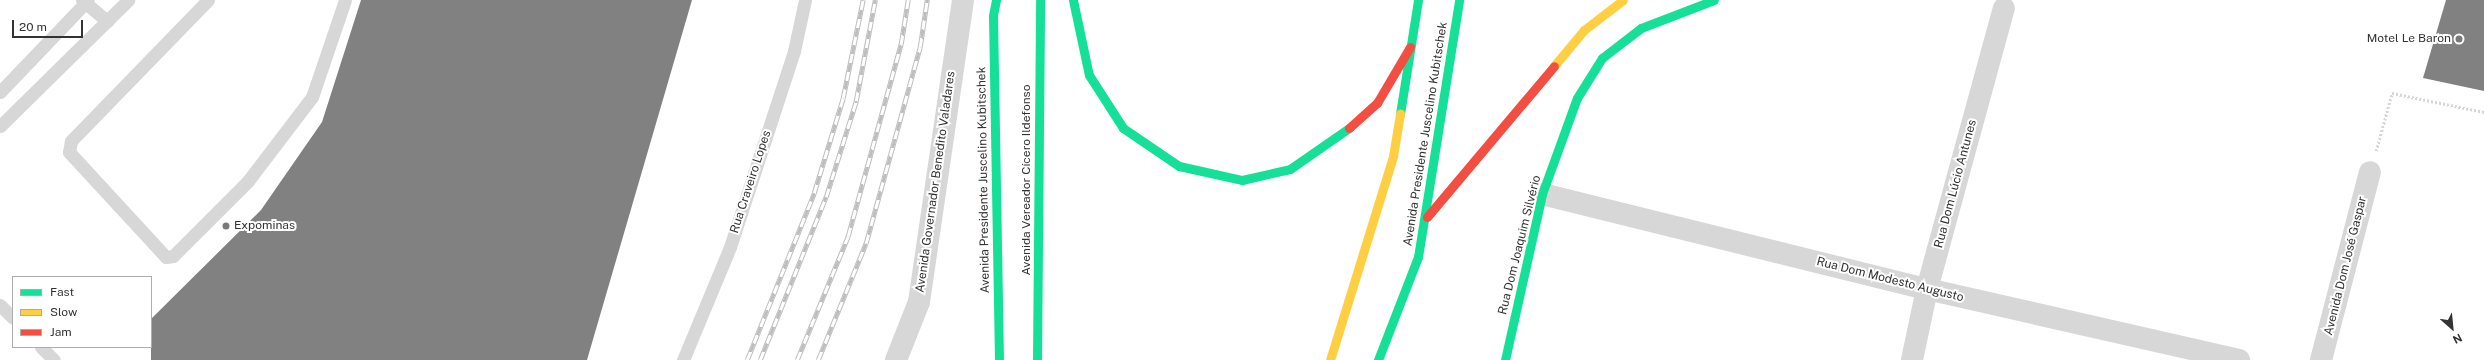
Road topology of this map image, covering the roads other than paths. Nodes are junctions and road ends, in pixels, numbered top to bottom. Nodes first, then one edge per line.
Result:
1 (128, 0) edge
2 (208, 0) edge
3 (345, 0) edge
4 (805, 0) edge
5 (963, 0) edge
6 (996, 0) edge
7 (1040, 0) edge
8 (1073, 0) edge
9 (1418, 0) edge
10 (1459, 0) edge
11 (1623, 0) edge
12 (1714, 0) edge
13 (85, 1) edge
14 (2004, 8) dead end
15 (107, 21) junction
16 (1413, 43) junction
17 (0, 92) edge
18 (0, 126) edge
19 (2370, 172) road end
20 (1542, 194) junction
21 (1427, 217) junction
22 (1927, 289) junction
23 (0, 305) edge
24 (12, 317) edge
25 (42, 348) edge
26 (54, 360) edge
27 (683, 360) edge
28 (896, 360) edge
29 (999, 360) edge
30 (1037, 360) edge
31 (1330, 360) edge
32 (1378, 360) edge
33 (1505, 360) edge
34 (1912, 360) edge
35 (2239, 360) edge
36 (2322, 360) edge

1 - 15 lane
2 - 3 lane
4 - 27 lane, Rua Craveiro Lopes
5 - 28 street, Avenida Governador Benedito Valadares
6 - 29 main road, Avenida Presidente Juscelino Kubitschek
7 - 30 main road, Avenida Vereador Cícero Ildefonso
8 - 16 main road
9 - 16 main road
10 - 21 main road, Avenida Presidente Juscelino Kubitschek
11 - 21 main road
12 - 20 main road, Rua Dom Joaquim Silvério
13 - 15 lane
13 - 17 lane
14 - 22 street, Rua Dom Lúcio Antunes
15 - 18 lane
16 - 31 main road
19 - 36 street, Avenida Dom José Gaspar
20 - 22 street, Rua Dom Modesto Augusto
20 - 33 main road, Rua Dom Joaquim Silvério
21 - 32 main road, Avenida Presidente Juscelino Kubitschek
22 - 34 street, Rua Dom Lúcio Antunes
22 - 35 street, Rua Dom Modesto Augusto
23 - 24 lane
25 - 26 lane

